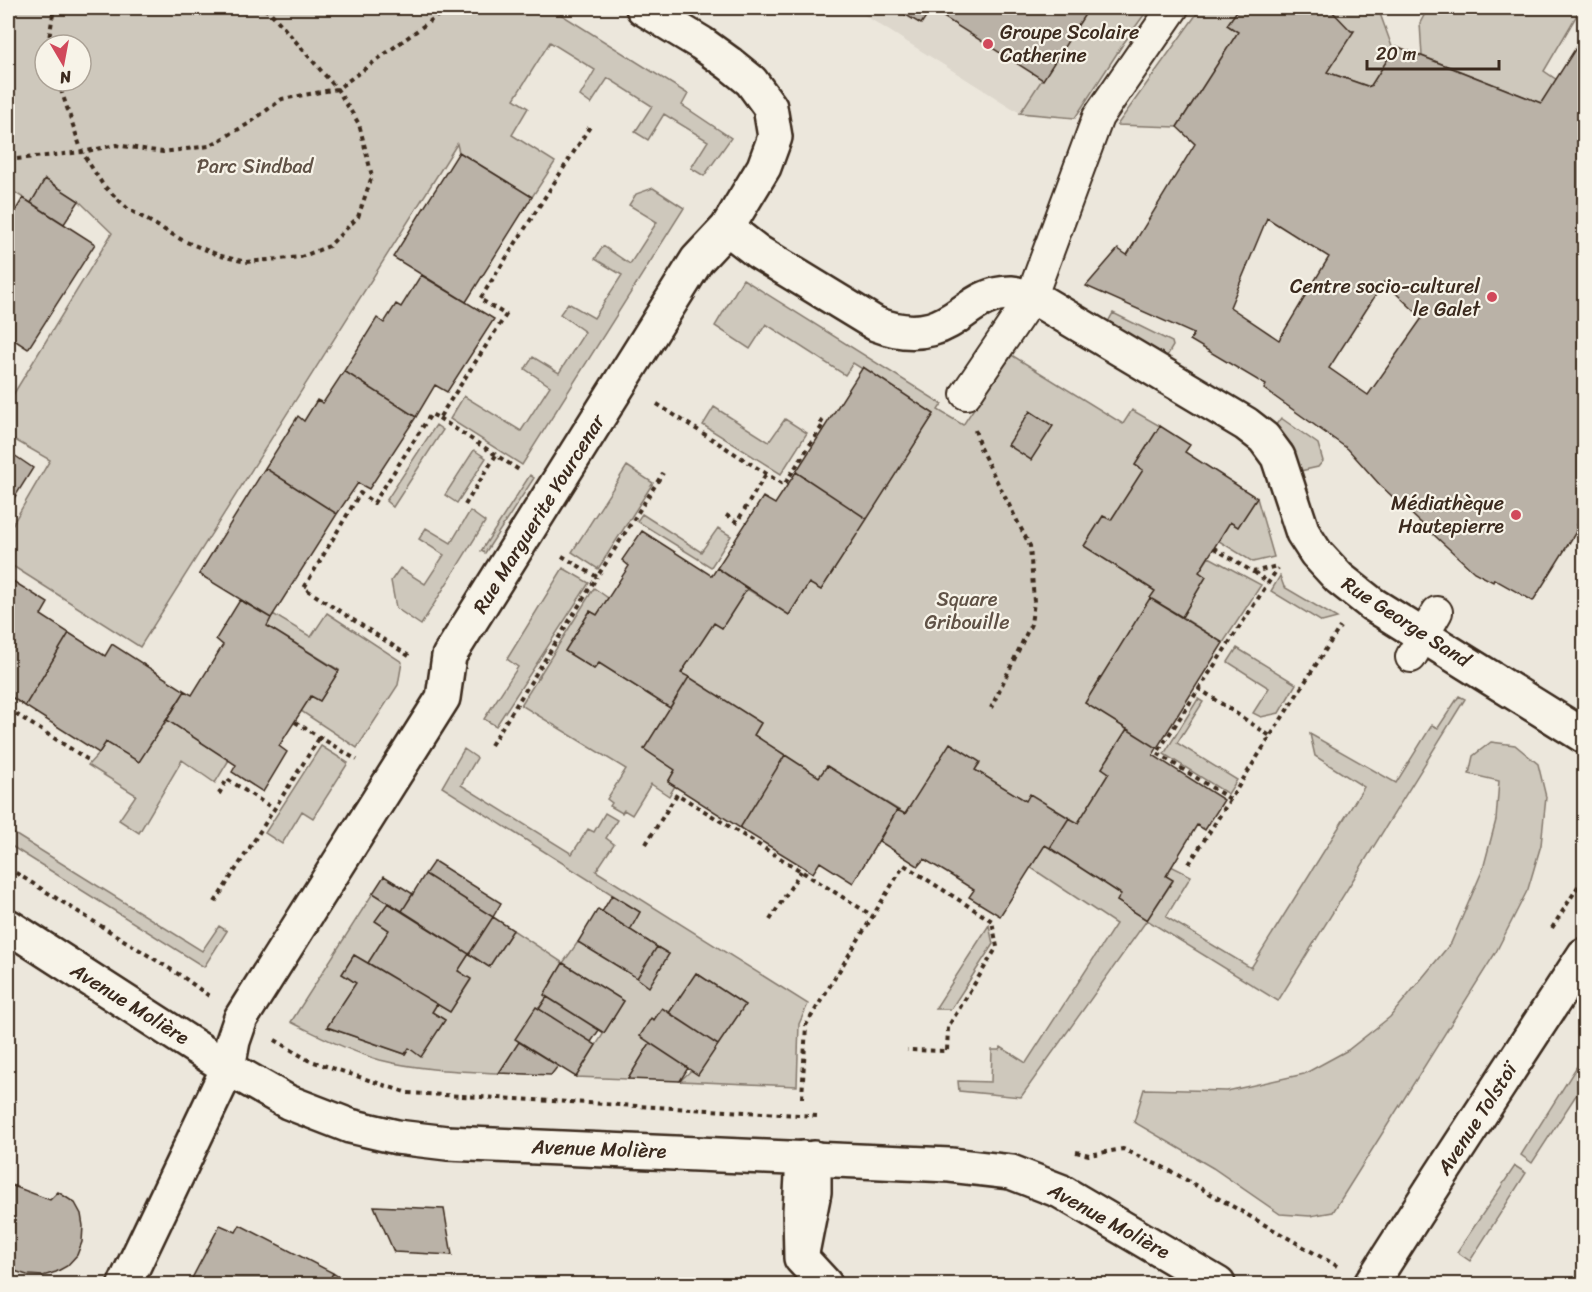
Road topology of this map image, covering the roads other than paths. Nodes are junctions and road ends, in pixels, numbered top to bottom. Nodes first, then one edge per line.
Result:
1 (643, 8) edge
2 (1173, 8) edge
3 (727, 228) junction
4 (1037, 301) junction
5 (966, 394) road end
6 (1584, 736) edge
7 (8, 926) edge
8 (1584, 955) edge
9 (228, 1068) junction
10 (809, 1158) junction
11 (125, 1284) edge
12 (825, 1284) edge
13 (1218, 1284) edge
14 (1371, 1284) edge

1 - 3 street, Rue Marguerite Yourcenar
2 - 4 street
3 - 4 street
3 - 9 street, Rue Marguerite Yourcenar
4 - 5 street
4 - 6 street, Rue George Sand
7 - 9 street, Avenue Molière
8 - 14 street, Avenue Tolstoï
9 - 10 street, Avenue Molière
9 - 11 street, Rue Marguerite Yourcenar
10 - 12 street
10 - 13 street, Avenue Molière

